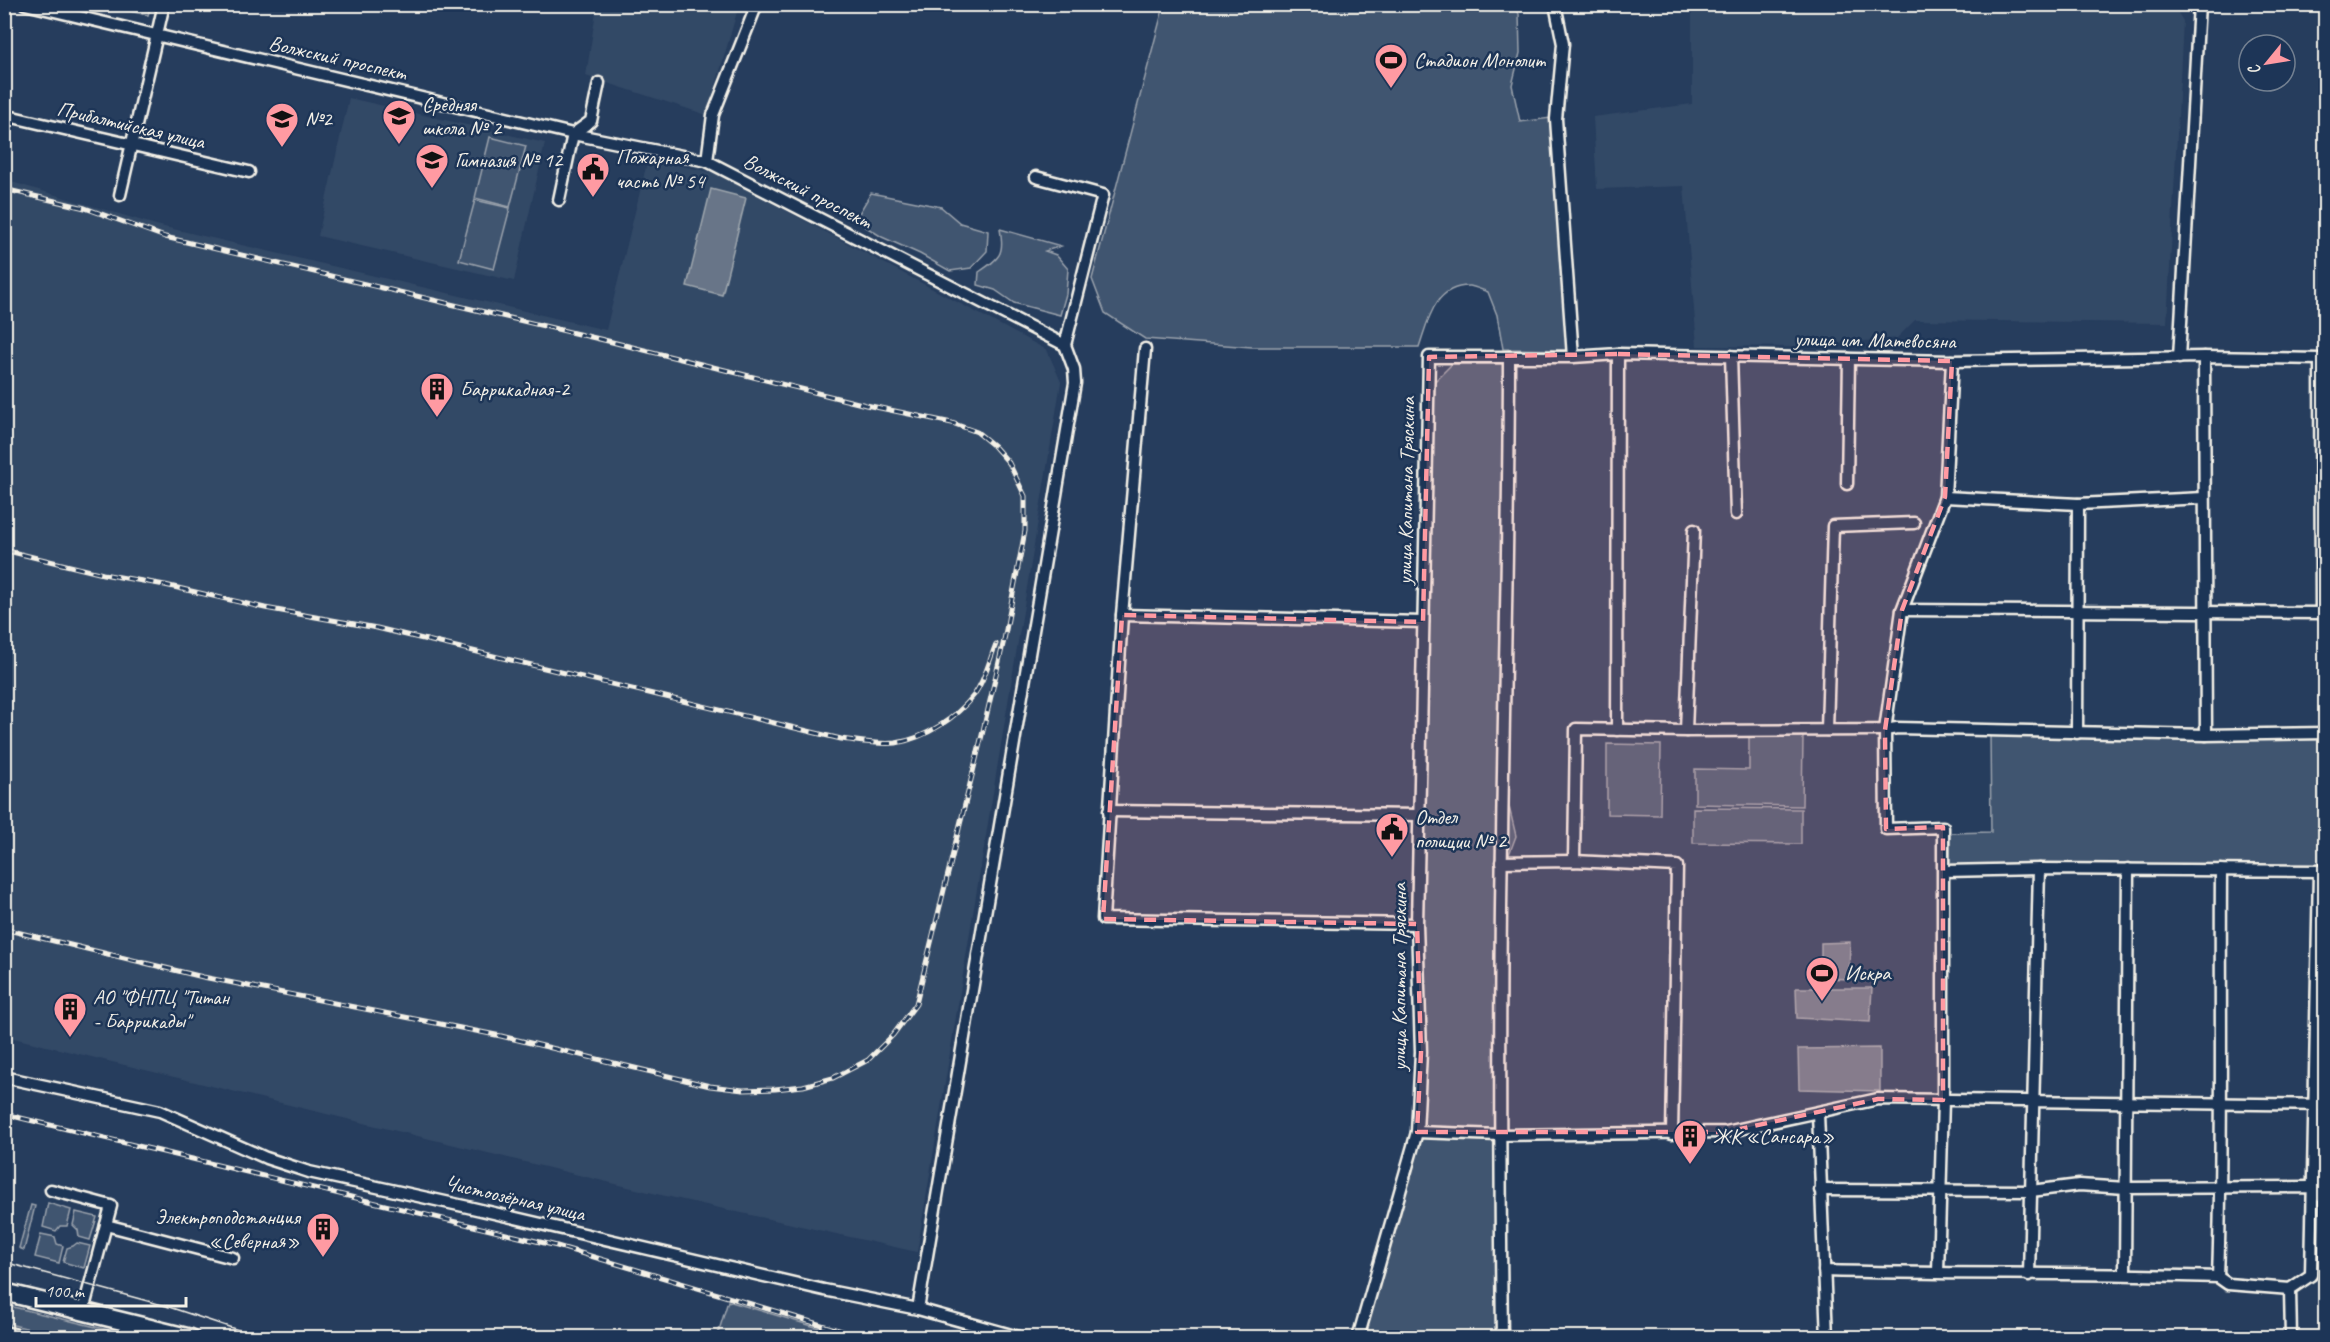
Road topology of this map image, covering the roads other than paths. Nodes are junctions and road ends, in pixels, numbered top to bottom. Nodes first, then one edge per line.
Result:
1 (25, 4) edge
2 (164, 4) edge
3 (758, 4) edge
4 (1555, 4) edge
5 (2199, 4) edge
6 (158, 35) junction
7 (599, 83) dead end
8 (4, 115) edge
9 (573, 134) junction
10 (131, 145) junction
11 (707, 161) junction
12 (249, 172) dead end
13 (1036, 177) dead end
14 (120, 195) dead end
15 (558, 200) dead end
16 (1065, 345) junction
17 (1144, 349) dead end
18 (1618, 354) junction
19 (1731, 356) junction
20 (1429, 357) joint
21 (1509, 357) junction
22 (1573, 357) junction
23 (2204, 357) junction
24 (2179, 358) junction
25 (1849, 359) junction
26 (2323, 360) edge
27 (1952, 361) junction
28 (1847, 484) dead end
29 (1945, 497) junction
30 (2204, 498) junction
31 (2078, 504) junction
32 (1736, 514) dead end
33 (1914, 523) dead end
34 (1694, 530) dead end
35 (1902, 610) junction
36 (2079, 612) junction
37 (2205, 612) junction
38 (2323, 613) edge
39 (1122, 615) junction
40 (1423, 622) junction
41 (1617, 730) junction
42 (1827, 730) junction
43 (1885, 730) junction
44 (1686, 731) junction
45 (2077, 733) junction
46 (2325, 733) edge
47 (2206, 735) junction
48 (1109, 811) junction
49 (1419, 815) junction
50 (1574, 861) junction
51 (1501, 862) junction
52 (2039, 869) junction
53 (2128, 869) junction
54 (2221, 870) junction
55 (1944, 871) junction
56 (2322, 871) edge
57 (1417, 924) junction
58 (4, 1077) edge
59 (1943, 1100) junction
60 (2034, 1100) junction
61 (2126, 1102) junction
62 (2220, 1103) junction
63 (2314, 1105) junction
64 (2325, 1105) edge
65 (1818, 1113) junction
66 (1417, 1132) junction
67 (1672, 1134) junction
68 (1499, 1135) junction
69 (2221, 1187) junction
70 (2312, 1187) junction
71 (2126, 1188) junction
72 (51, 1190) dead end
73 (1820, 1190) junction
74 (1941, 1190) junction
75 (2031, 1191) junction
76 (2325, 1196) edge
77 (106, 1225) junction
78 (233, 1258) dead end
79 (1824, 1270) junction
80 (1938, 1272) junction
81 (2126, 1274) junction
82 (2029, 1275) junction
83 (2218, 1277) junction
84 (2290, 1289) junction
85 (4, 1292) edge
86 (918, 1308) junction
87 (83, 1311) junction
88 (4, 1335) edge
89 (16, 1338) edge
90 (190, 1338) edge
91 (1022, 1338) edge
92 (1358, 1338) edge
93 (1502, 1338) edge
94 (1827, 1338) edge
95 (2291, 1338) edge

1 - 6 street, Волжский проспект
2 - 6 street
3 - 11 street
4 - 22 street
5 - 24 street
6 - 9 street, Волжский проспект
6 - 10 street
7 - 9 street
8 - 10 street, Прибалтийская улица
9 - 11 street, Волжский проспект
9 - 15 street
10 - 12 street, Прибалтийская улица
10 - 14 street
11 - 16 street, Волжский проспект
13 - 16 street
16 - 86 street
17 - 39 street
18 - 19 street, улица им. Матевосяна
18 - 22 street, улица им. Матевосяна
18 - 41 street
19 - 25 street, улица им. Матевосяна
19 - 32 street
20 - 21 street, улица им. Матевосяна
20 - 40 street, улица Капитана Тряскина
21 - 22 street, улица им. Матевосяна
21 - 51 street
23 - 24 street, улица им. Матевосяна
23 - 26 street, улица им. Матевосяна
23 - 30 street
24 - 27 street, улица им. Матевосяна
25 - 27 street, улица им. Матевосяна
25 - 28 street
26 - 38 street
27 - 29 street
29 - 31 street
29 - 35 street
30 - 31 street
30 - 37 street
31 - 36 street
33 - 42 street
34 - 44 street
35 - 36 street
35 - 43 street
36 - 37 street
36 - 45 street
37 - 38 street
37 - 47 street
39 - 40 street
39 - 48 street
40 - 49 street, улица Капитана Тряскина
41 - 44 street
41 - 50 street
42 - 43 street
42 - 44 street
43 - 45 street
43 - 55 street
45 - 47 street
46 - 47 street
48 - 49 street
48 - 57 street
49 - 57 street, улица Капитана Тряскина
50 - 51 street
50 - 67 street
51 - 68 street
52 - 53 street
52 - 55 street
52 - 60 street
53 - 54 street
53 - 61 street
54 - 56 street
54 - 62 street
55 - 59 street
56 - 63 street
57 - 66 street, улица Капитана Тряскина
58 - 86 street, Чистоозёрная улица
59 - 60 street
59 - 65 street
59 - 74 street
60 - 61 street
60 - 75 street
61 - 62 street
61 - 71 street
62 - 63 street
62 - 69 street
63 - 64 street
63 - 70 street
65 - 67 street
65 - 73 street
66 - 68 street
66 - 92 street, улица Капитана Тряскина
67 - 68 street
68 - 93 street
69 - 70 street
69 - 71 street
69 - 83 street
70 - 76 street
70 - 84 street
71 - 75 street
71 - 81 street
72 - 77 street
73 - 74 street
73 - 79 street
74 - 75 street
74 - 80 street
75 - 82 street
77 - 78 street
77 - 87 street
79 - 80 street
79 - 94 street
80 - 82 street
81 - 82 street
81 - 83 street
83 - 84 street
84 - 95 street
85 - 87 main road
86 - 91 street, Чистоозёрная улица
87 - 90 main road
88 - 89 main road

